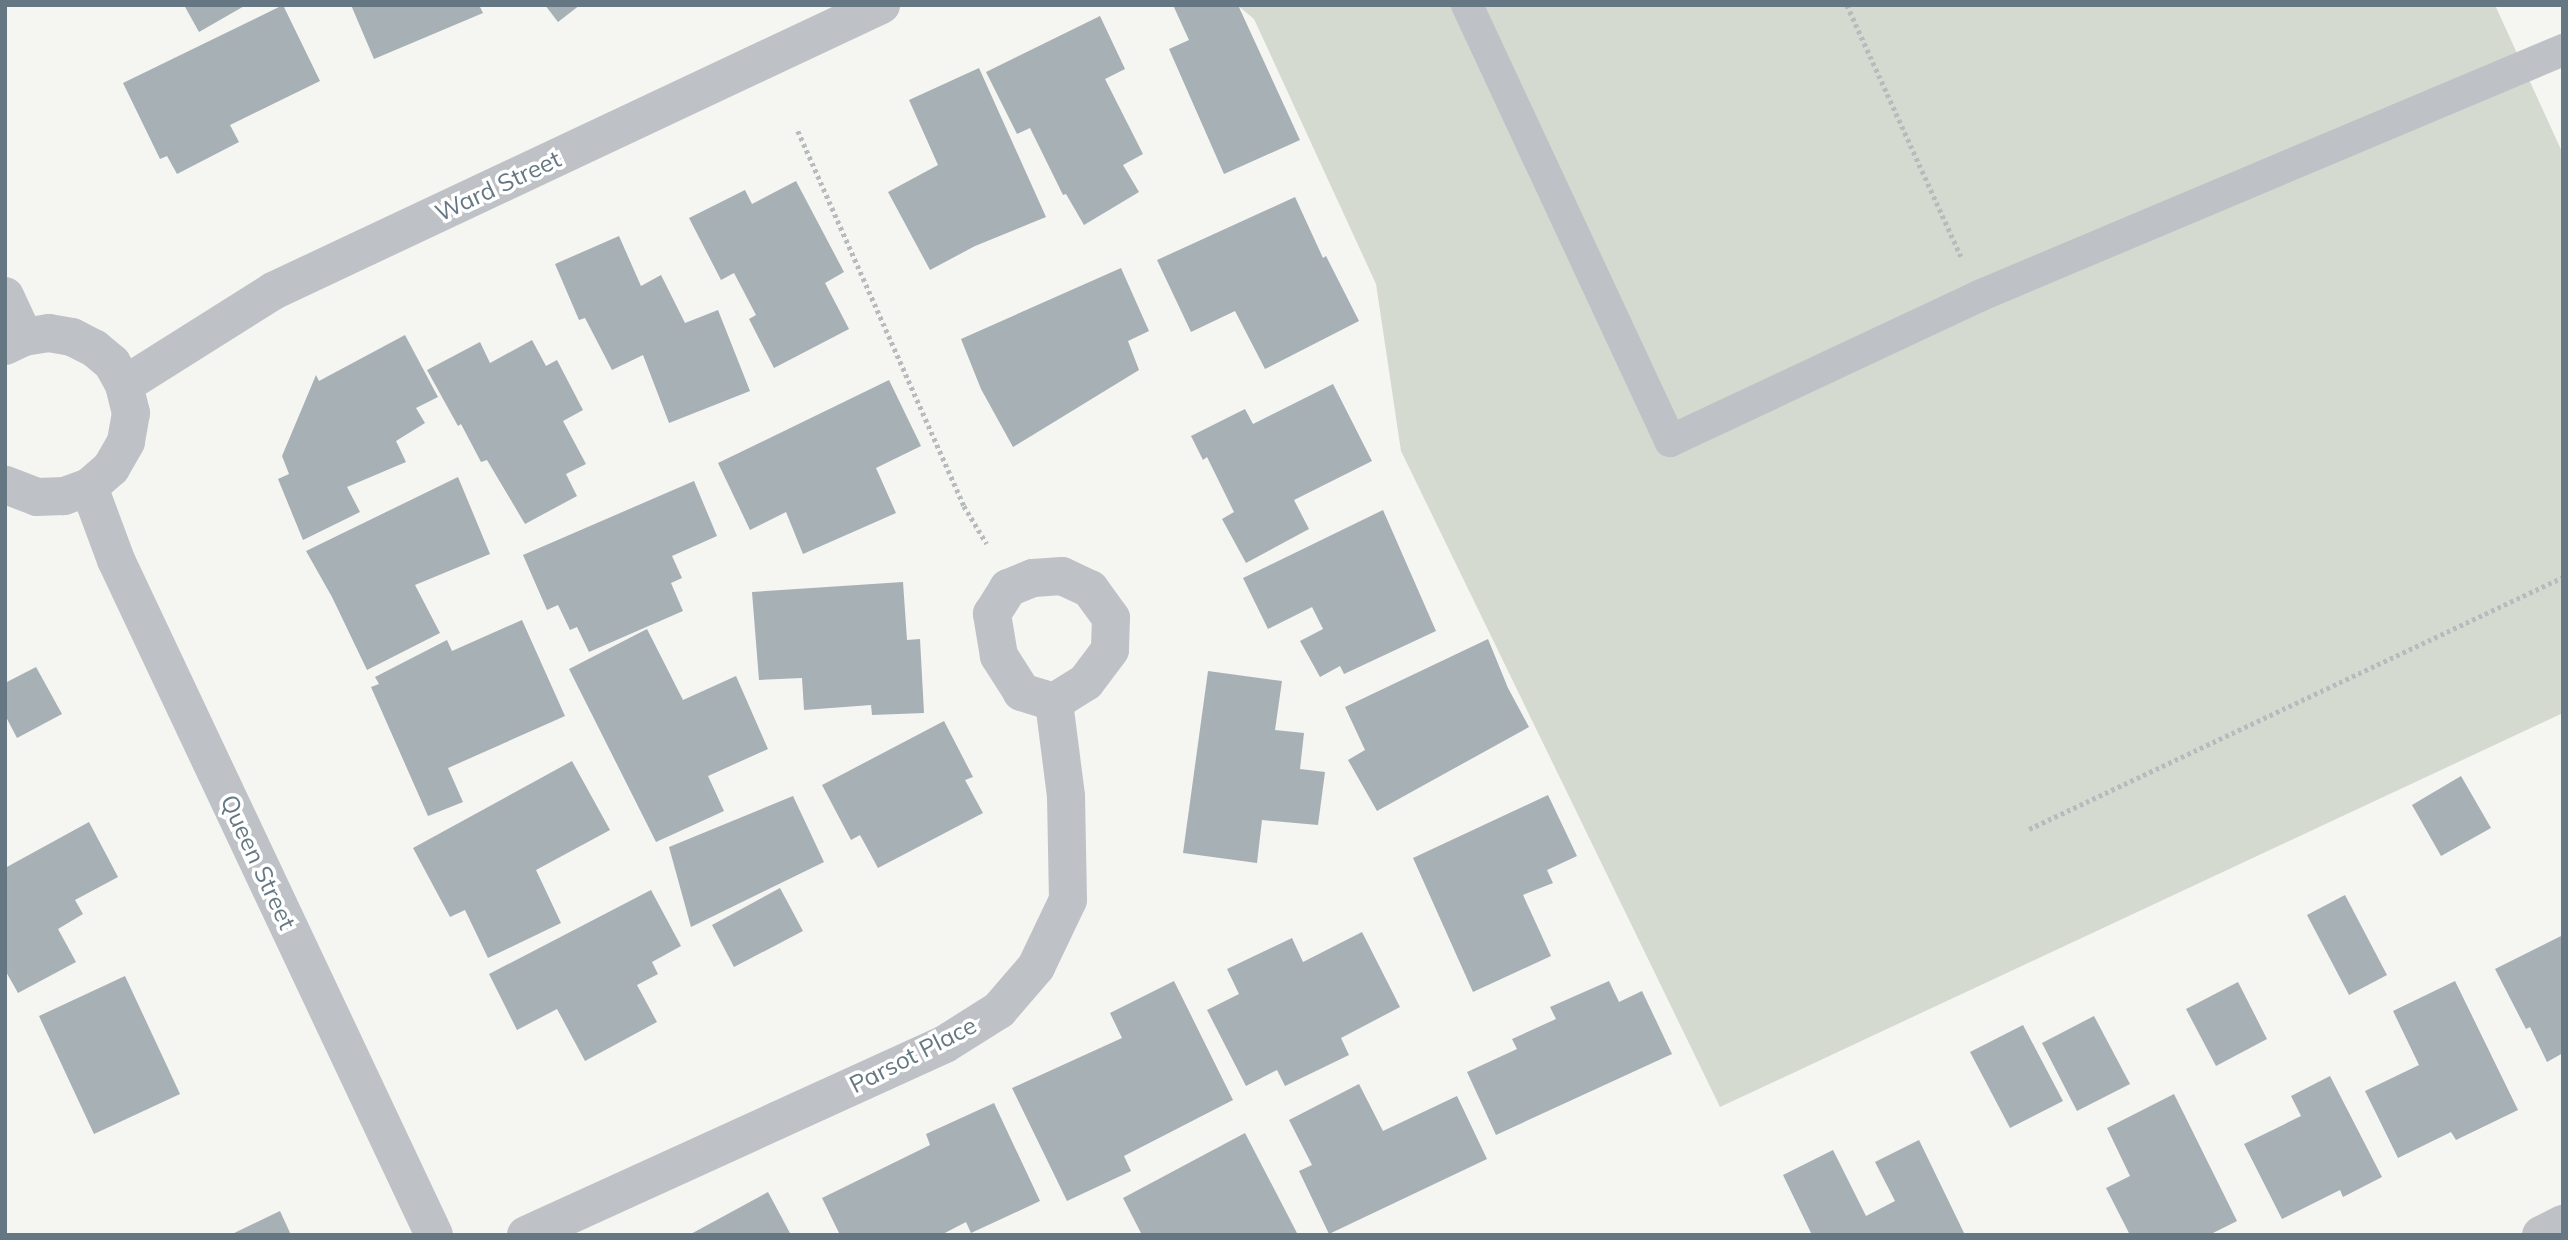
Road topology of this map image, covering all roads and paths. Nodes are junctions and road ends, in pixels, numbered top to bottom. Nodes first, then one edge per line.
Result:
1 (881, 5) edge
2 (1467, 5) edge
3 (1847, 5) edge
4 (2563, 50) edge
5 (798, 131) dead end
6 (5, 296) edge
7 (1979, 296) junction
8 (15, 342) edge
9 (124, 385) junction
10 (5, 485) edge
11 (89, 487) junction
12 (988, 546) dead end
13 (2563, 577) edge
14 (1054, 702) dead end
15 (2029, 829) dead end
16 (2563, 1224) edge
17 (434, 1235) edge
18 (526, 1235) edge
19 (2541, 1235) edge

1 - 9 street, Ward Street
2 - 7 lane
3 - 7 path
4 - 7 lane
5 - 12 path
6 - 8 street
8 - 9 street
9 - 11 street
10 - 11 street
11 - 17 street, Queen Street
13 - 15 path
14 - 18 street, Parsot Place
16 - 19 street

